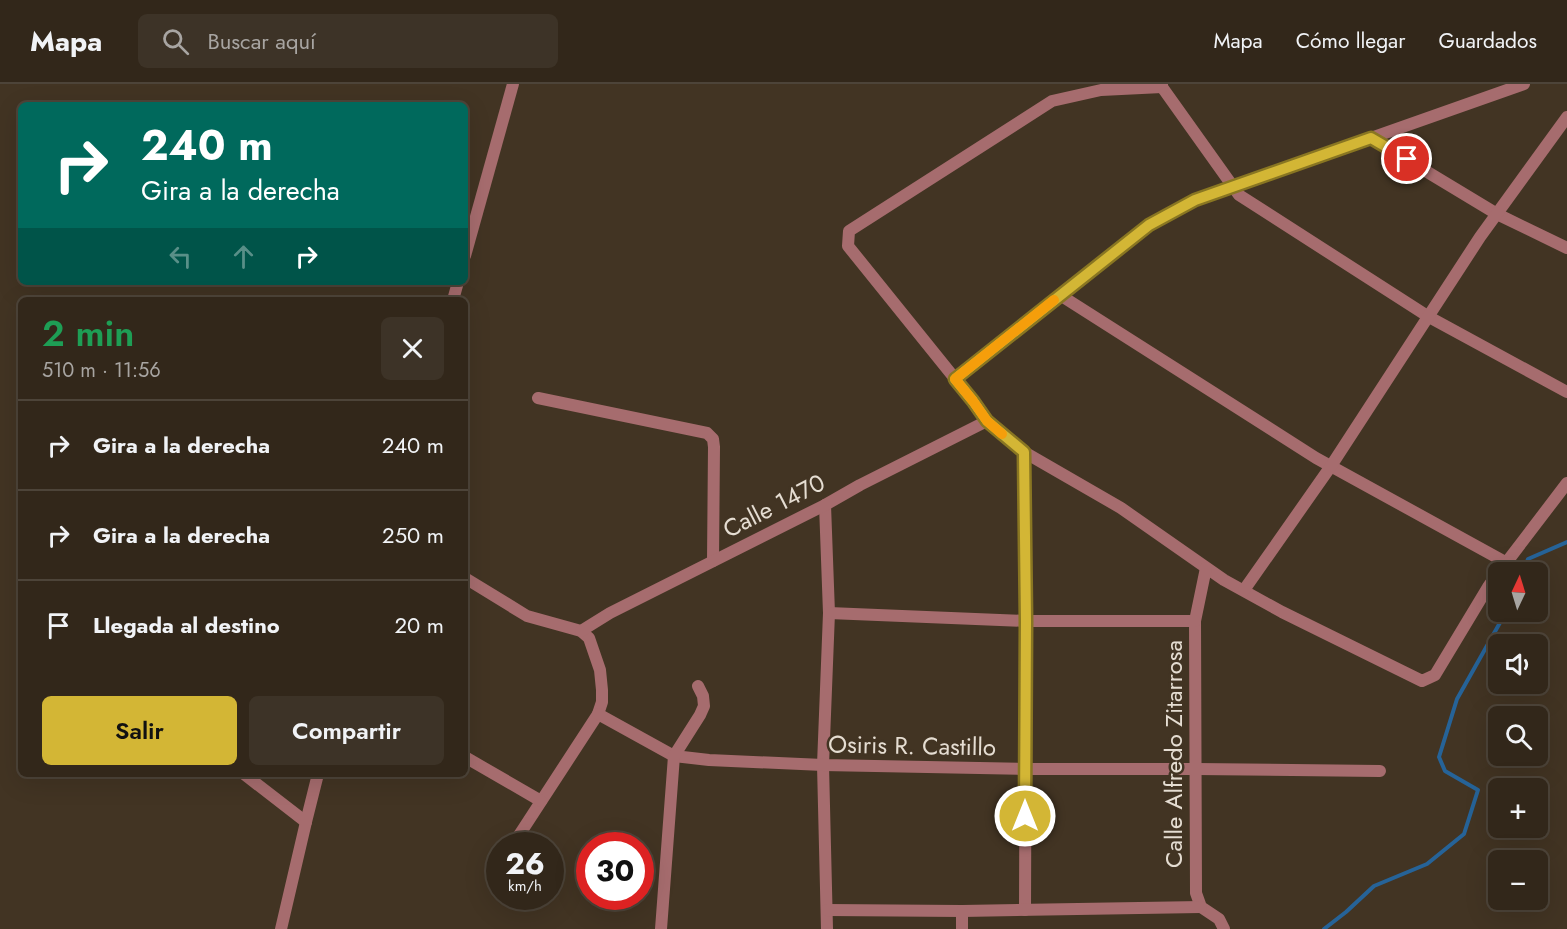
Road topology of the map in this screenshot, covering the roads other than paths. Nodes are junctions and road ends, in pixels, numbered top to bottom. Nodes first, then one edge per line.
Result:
1 (513, 84) edge
2 (1524, 84) edge
3 (1162, 86) edge
4 (1567, 117) edge
5 (1371, 138) junction
6 (1233, 187) junction
7 (1497, 214) junction
8 (468, 245) edge
9 (1567, 248) edge
10 (1060, 295) junction
11 (1429, 317) junction
12 (955, 379) junction
13 (1567, 392) edge
14 (538, 399) dead end
15 (987, 421) junction
16 (1024, 452) junction
17 (1331, 466) junction
18 (1567, 483) edge
19 (825, 505) junction
20 (713, 561) junction
21 (1507, 562) joint
22 (1206, 568) junction
23 (468, 580) edge
24 (1488, 587) edge
25 (1244, 590) junction
26 (829, 613) junction
27 (1026, 621) junction
28 (1195, 621) junction
29 (581, 631) junction
30 (698, 686) dead end
31 (598, 714) junction
32 (674, 756) junction
33 (468, 759) edge
34 (822, 765) junction
35 (1025, 769) junction
36 (1196, 769) junction
37 (1380, 771) dead end
38 (248, 777) edge
39 (317, 777) edge
40 (541, 801) junction
41 (306, 822) junction
42 (521, 832) edge
43 (1201, 907) junction
44 (827, 910) junction
45 (1025, 910) junction
46 (962, 911) junction
47 (281, 929) edge
48 (661, 929) edge
49 (827, 929) edge
50 (962, 929) edge
51 (1224, 929) edge

1 - 8 street
2 - 5 street
3 - 6 street
3 - 12 street
4 - 7 street
5 - 6 street
5 - 7 street
6 - 10 street
6 - 11 street
7 - 9 street
7 - 11 street
10 - 12 street
10 - 17 street
11 - 13 street
11 - 17 street
12 - 15 street
14 - 20 street
15 - 16 street
15 - 19 street, Calle 1470
16 - 22 street
16 - 27 street
17 - 21 street
17 - 25 street
18 - 21 street
19 - 20 street, Calle 1470
19 - 26 street
20 - 29 street, Calle 1470
22 - 25 street
22 - 28 street, Calle Alfredo Zitarrosa
23 - 29 street
24 - 25 street
26 - 27 street
26 - 34 street
27 - 28 street
27 - 35 street
28 - 36 street, Calle Alfredo Zitarrosa
29 - 31 street
30 - 32 street
31 - 32 street, Osiris R. Castillo
31 - 40 street
32 - 34 street, Osiris R. Castillo
32 - 48 street
33 - 40 street
34 - 35 street, Osiris R. Castillo
34 - 44 street
35 - 36 street, Osiris R. Castillo
35 - 45 street
36 - 37 street, Osiris R. Castillo
36 - 43 street, Calle Alfredo Zitarrosa
38 - 41 street
39 - 41 street
40 - 42 street
41 - 47 street
43 - 45 street
43 - 51 street
44 - 46 street
44 - 49 street
45 - 46 street
46 - 50 street

